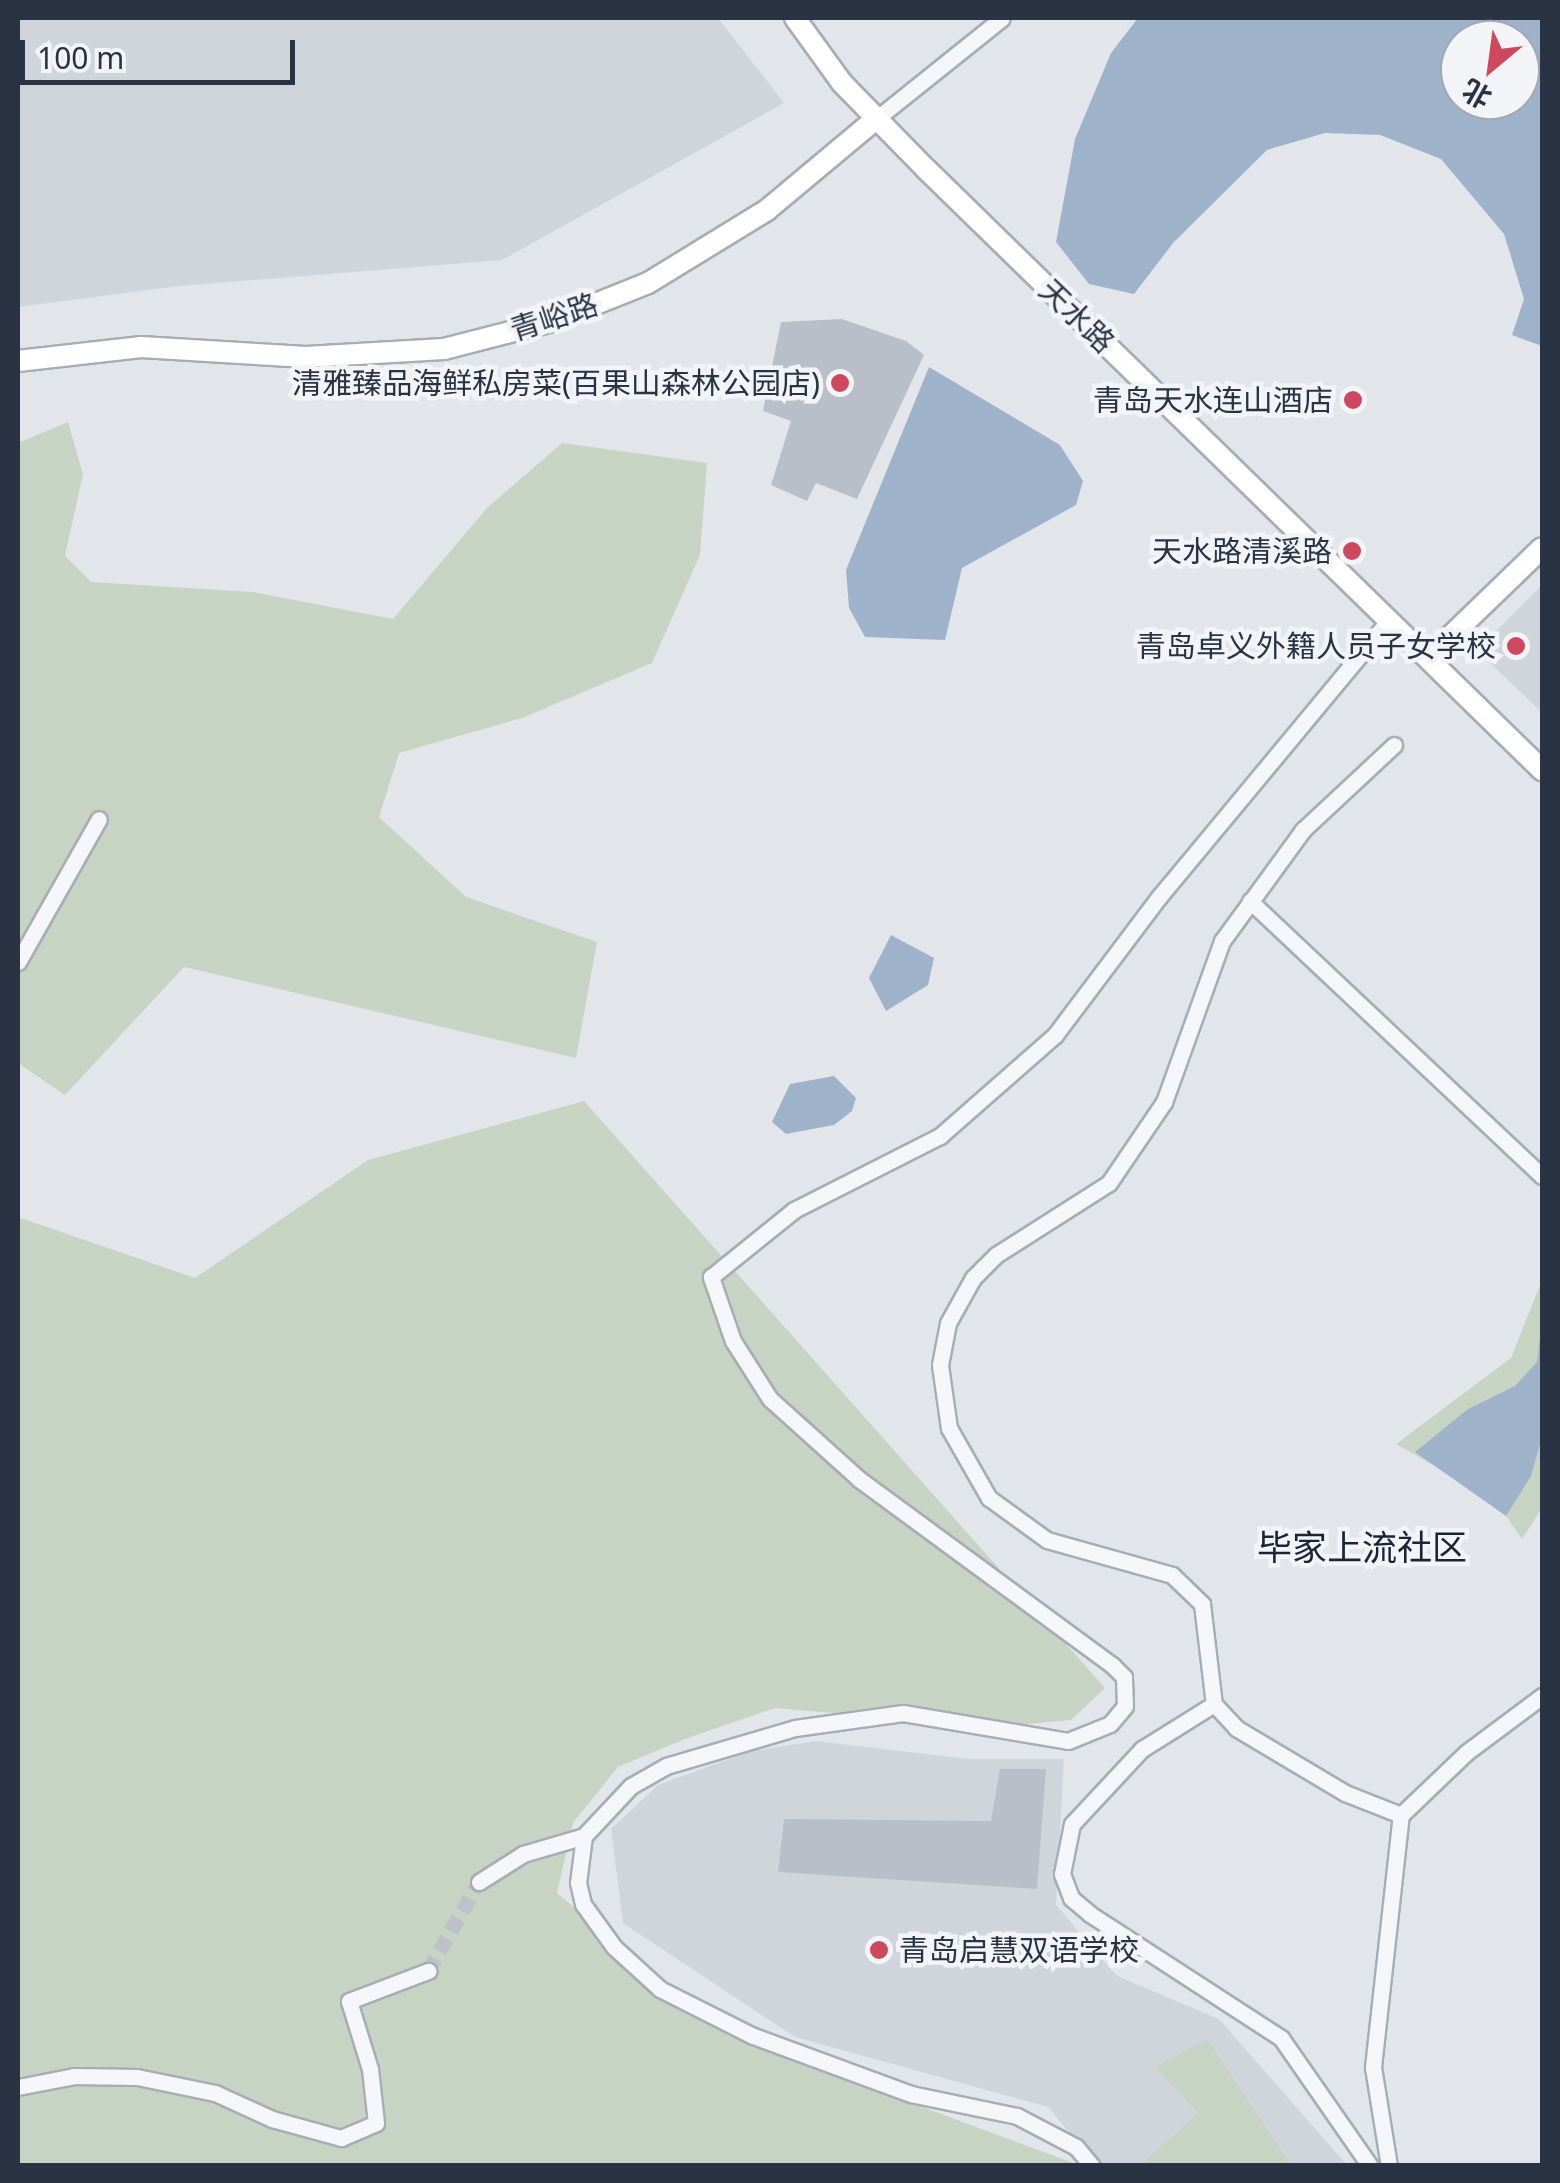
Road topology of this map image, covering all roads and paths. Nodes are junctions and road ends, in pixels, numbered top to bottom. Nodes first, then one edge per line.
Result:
1 (796, 18) edge
2 (1002, 18) edge
3 (876, 118) junction
4 (18, 361) edge
5 (1542, 548) edge
6 (1389, 620) junction
7 (1428, 658) junction
8 (1394, 745) dead end
9 (1542, 770) edge
10 (99, 818) dead end
11 (1250, 901) junction
12 (18, 962) edge
13 (1542, 1176) edge
14 (1542, 1696) edge
15 (1214, 1704) junction
16 (1401, 1815) junction
17 (584, 1836) junction
18 (479, 1882) tunnel mouth
19 (428, 1971) tunnel mouth
20 (18, 2087) edge
21 (1092, 2166) edge
22 (1370, 2166) edge
23 (1388, 2166) edge

1 - 3 street, 天水路
2 - 3 street, 青峪路
3 - 4 street, 青峪路
3 - 6 street, 天水路
5 - 7 street
6 - 7 street, 天水路
6 - 17 street
7 - 9 street, 天水路
8 - 11 street
10 - 12 street
11 - 13 street
11 - 15 street
14 - 16 street
15 - 16 street
15 - 22 street
16 - 23 street
17 - 18 street
17 - 21 street
19 - 20 street

